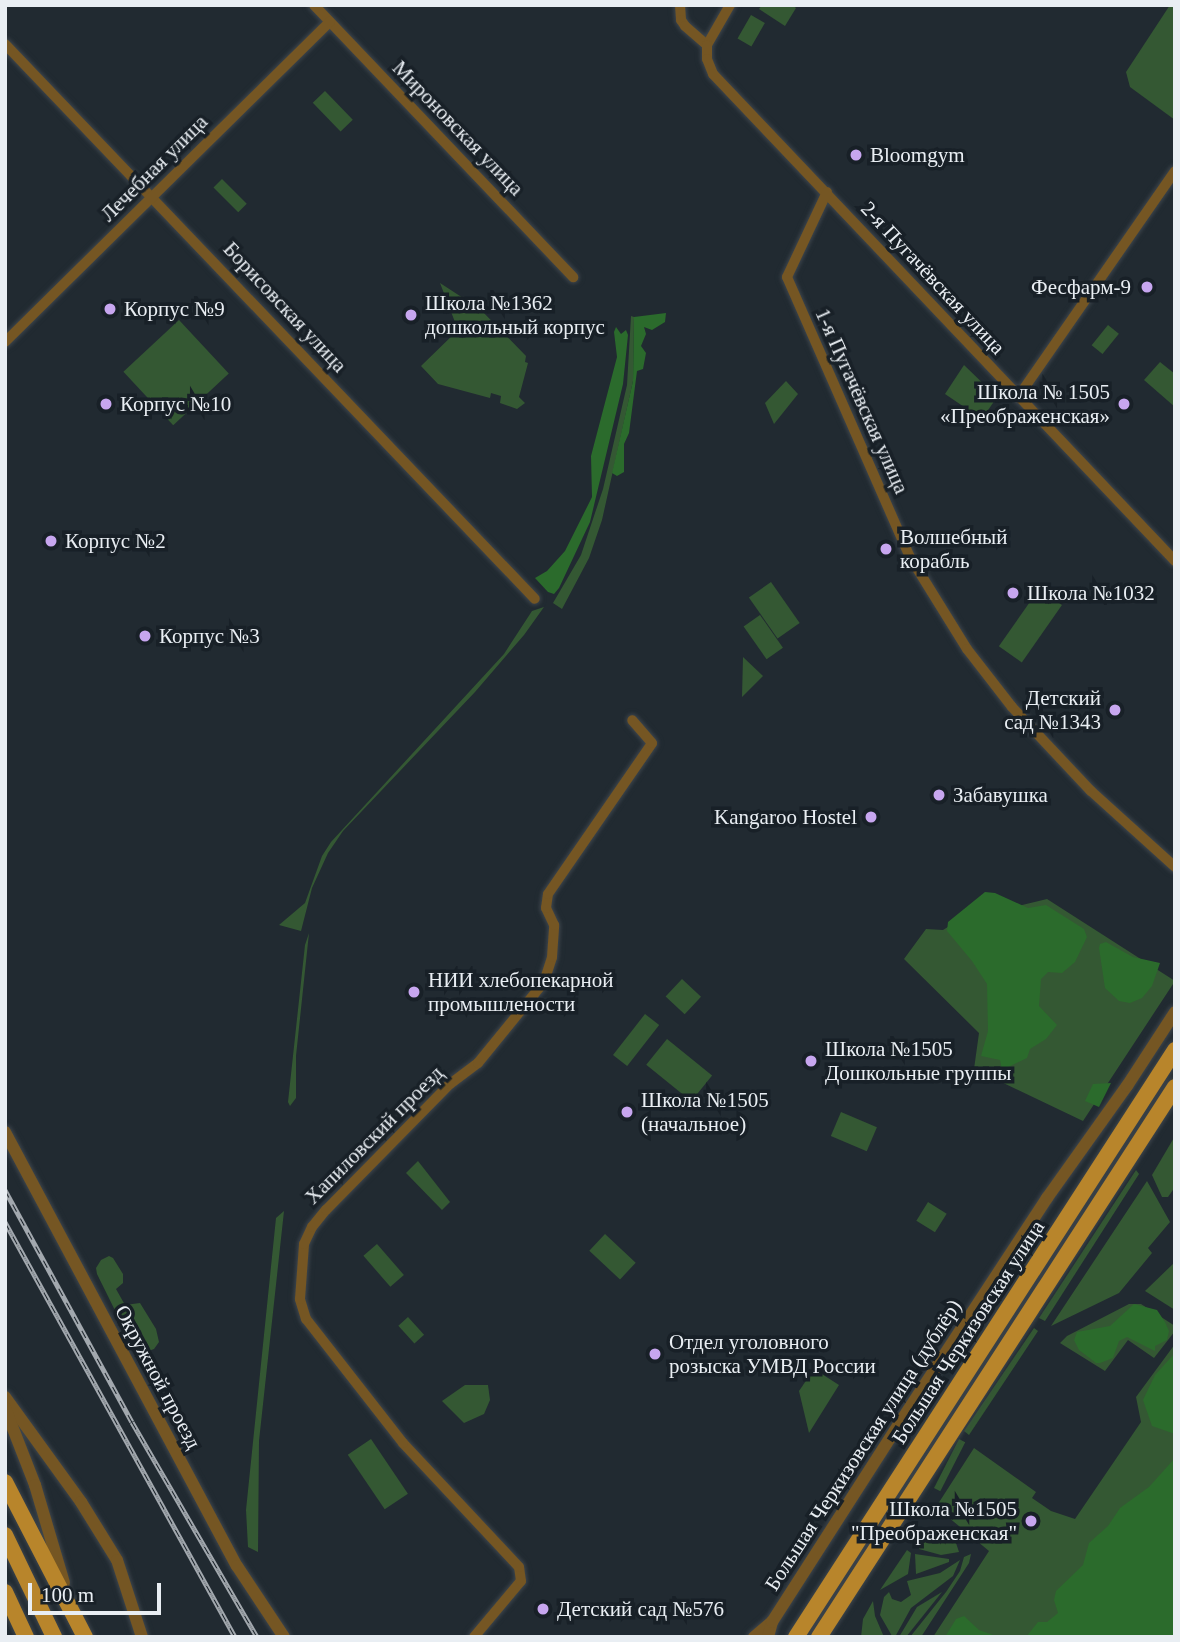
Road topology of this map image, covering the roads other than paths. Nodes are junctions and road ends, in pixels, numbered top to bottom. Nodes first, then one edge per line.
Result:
1 (314, 5) edge
2 (680, 5) edge
3 (730, 5) edge
4 (330, 22) junction
5 (5, 44) edge
6 (707, 45) junction
7 (1175, 171) edge
8 (827, 192) junction
9 (153, 196) junction
10 (573, 278) dead end
11 (6, 339) edge
12 (1018, 397) junction
13 (1175, 561) edge
14 (535, 599) dead end
15 (632, 720) dead end
16 (1175, 867) edge
17 (1175, 1012) edge
18 (1175, 1050) edge
19 (1175, 1087) edge
20 (5, 1132) edge
21 (5, 1397) edge
22 (5, 1408) edge
23 (5, 1482) edge
24 (5, 1535) edge
25 (5, 1592) edge
26 (772, 1622) junction
27 (82, 1631) edge
28 (26, 1637) edge
29 (54, 1637) edge
30 (142, 1637) edge
31 (284, 1637) edge
32 (474, 1637) edge
33 (754, 1637) edge
34 (768, 1637) edge
35 (796, 1637) edge
36 (819, 1637) edge

1 - 4 street, Мироновская улица
2 - 6 street
3 - 6 street
4 - 9 street, Лечебная улица
4 - 10 street, Мироновская улица
5 - 9 street, Борисовская улица
6 - 8 street, 2-я Пугачёвская улица
7 - 12 street
8 - 12 street, 2-я Пугачёвская улица
8 - 16 street, 1-я Пугачёвская улица
9 - 11 street, Лечебная улица
9 - 14 street, Борисовская улица
12 - 13 street, 2-я Пугачёвская улица
15 - 32 street, Хапиловский проезд
17 - 26 street, Большая Черкизовская улица (дублёр)
18 - 35 main road, Большая Черкизовская улица
19 - 36 main road, Большая Черкизовская улица
20 - 31 street, Окружной проезд
21 - 30 street
22 - 27 street
23 - 27 main road
24 - 29 main road
25 - 28 main road
26 - 33 street
26 - 34 street

